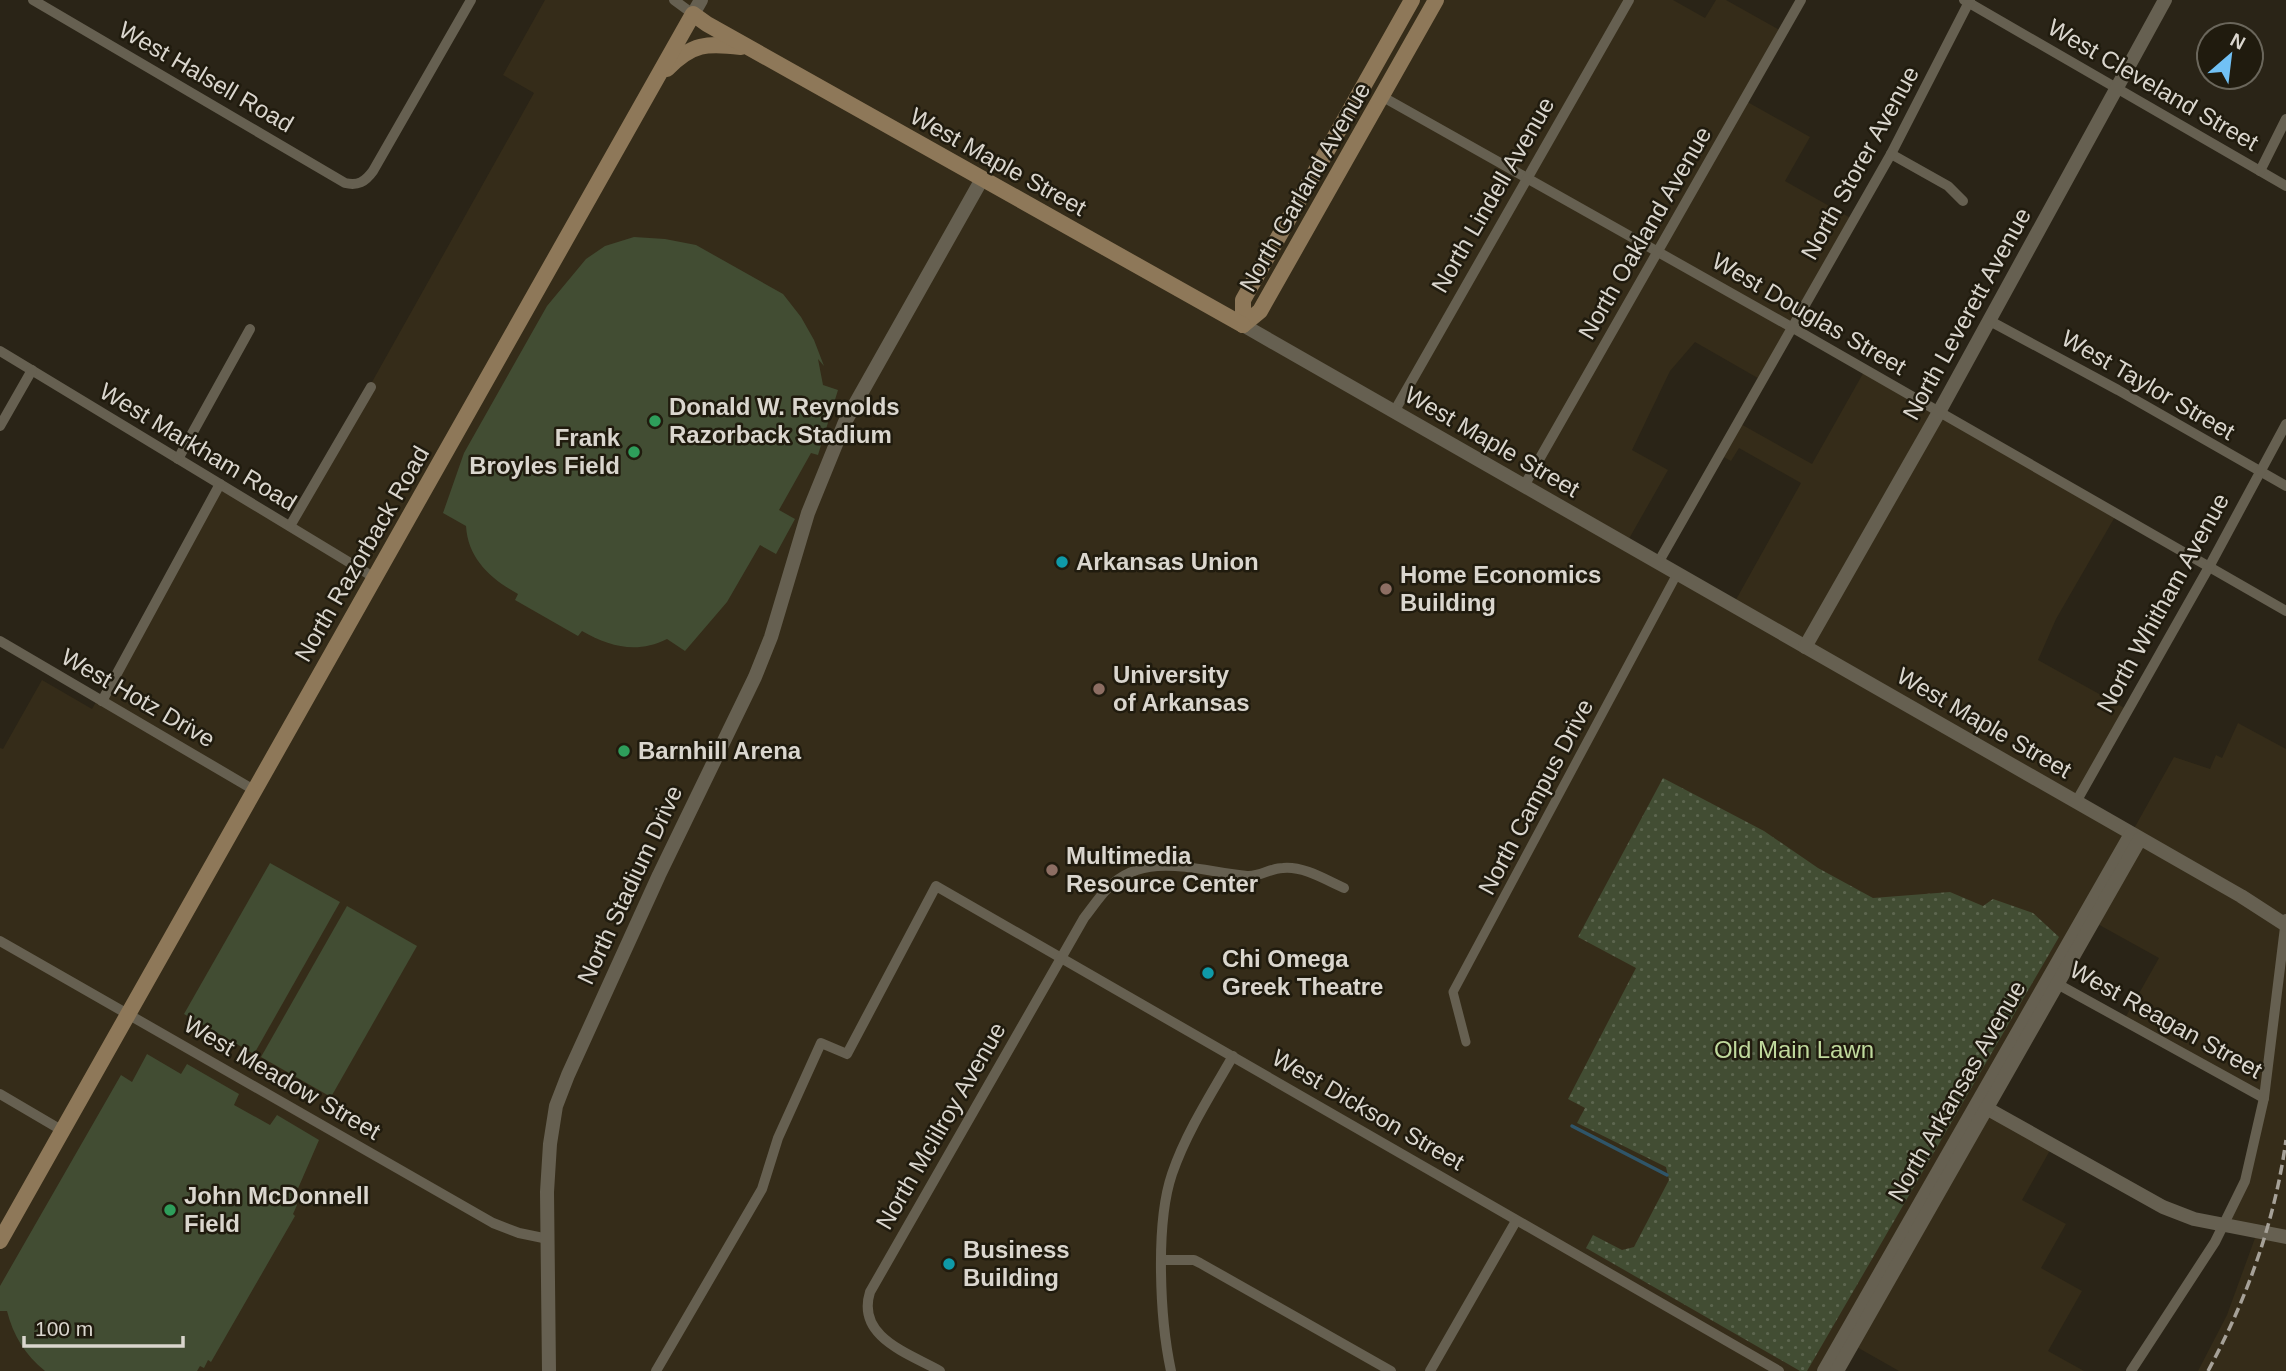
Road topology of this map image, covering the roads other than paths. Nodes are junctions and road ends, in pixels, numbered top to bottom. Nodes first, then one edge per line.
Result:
1 (33, 0) edge
2 (471, 0) edge
3 (674, 0) edge
4 (1412, 0) edge
5 (1436, 0) edge
6 (1629, 0) edge
7 (1801, 0) edge
8 (2165, 0) edge
9 (1967, 1) edge
10 (697, 7) edge
11 (749, 48) junction
12 (656, 81) junction
13 (2116, 88) junction
14 (1383, 97) junction
15 (2286, 119) edge
16 (1891, 154) junction
17 (2260, 172) junction
18 (1526, 177) junction
19 (982, 179) junction
20 (2286, 186) edge
21 (1963, 201) dead end
22 (1658, 253) junction
23 (1990, 321) junction
24 (1243, 325) junction
25 (1793, 328) junction
26 (250, 329) dead end
27 (0, 351) edge
28 (32, 370) junction
29 (372, 387) dead end
30 (1394, 412) junction
31 (1939, 412) junction
32 (2286, 424) edge
33 (0, 426) edge
34 (178, 459) junction
35 (2259, 472) junction
36 (219, 484) junction
37 (1524, 486) junction
38 (2286, 486) edge
39 (290, 526) junction
40 (1658, 563) junction
41 (2209, 567) junction
42 (1677, 574) junction
43 (375, 578) junction
44 (2286, 611) edge
45 (0, 641) edge
46 (1805, 647) junction
47 (102, 701) junction
48 (254, 790) junction
49 (2076, 802) junction
50 (2136, 837) junction
51 (1344, 888) dead end
52 (2286, 922) edge
53 (0, 941) edge
54 (1060, 959) junction
55 (2053, 981) junction
56 (129, 1015) junction
57 (1466, 1042) dead end
58 (1233, 1056) junction
59 (0, 1094) edge
60 (2264, 1098) junction
61 (1982, 1105) junction
62 (63, 1131) junction
63 (1516, 1221) junction
64 (2224, 1224) junction
65 (2286, 1237) edge
66 (548, 1239) junction
67 (0, 1241) edge
68 (1162, 1260) junction
69 (549, 1371) edge
70 (656, 1371) edge
71 (940, 1371) edge
72 (1171, 1371) edge
73 (1391, 1371) edge
74 (1430, 1371) edge
75 (1779, 1371) edge
76 (1824, 1371) edge
77 (1837, 1371) edge
78 (2131, 1371) edge

1 - 2 street, West Halsell Road
3 - 10 street, West Maple Street
4 - 24 main road, North Garland Avenue
5 - 14 main road, North Garland Avenue
6 - 18 street, North Lindell Avenue
7 - 22 street, North Oakland Avenue
8 - 13 street, North Leverett Avenue
9 - 13 street, West Cleveland Street
9 - 16 street, North Storer Avenue
10 - 11 main road, West Maple Street
10 - 12 main road, North Razorback Road
11 - 12 main road
11 - 19 main road, West Maple Street
12 - 43 main road, North Razorback Road
13 - 17 street, West Cleveland Street
13 - 23 street, North Leverett Avenue
14 - 18 street, West Douglas Street
14 - 24 main road, North Garland Avenue
15 - 17 street
16 - 21 street
16 - 25 street, North Storer Avenue
17 - 20 street, West Cleveland Street
18 - 22 street, West Douglas Street
18 - 30 street, North Lindell Avenue
19 - 24 main road, West Maple Street
19 - 66 street, North Stadium Drive
22 - 25 street, West Douglas Street
22 - 37 street, North Oakland Avenue
23 - 31 street, North Leverett Avenue
23 - 35 street, West Taylor Street
24 - 30 street, West Maple Street
25 - 31 street, West Douglas Street
25 - 40 street, North Storer Avenue
26 - 34 street
27 - 28 street, West Markham Road
28 - 33 street
28 - 34 street, West Markham Road
29 - 39 street
30 - 37 street, West Maple Street
31 - 41 street, West Douglas Street
31 - 46 street, North Leverett Avenue
32 - 35 street, North Whitham Avenue
34 - 36 street, West Markham Road
35 - 38 street, West Taylor Street
35 - 41 street, North Whitham Avenue
36 - 39 street, West Markham Road
36 - 47 street
37 - 40 street, West Maple Street
39 - 43 street, West Markham Road
40 - 42 street, West Maple Street
41 - 44 street, West Douglas Street
41 - 49 street, North Whitham Avenue
42 - 46 street, West Maple Street
42 - 57 street, North Campus Drive
43 - 48 main road, North Razorback Road
45 - 47 street, West Hotz Drive
46 - 49 street, West Maple Street
47 - 48 street, West Hotz Drive
48 - 56 main road, North Razorback Road
49 - 50 street, West Maple Street
50 - 52 street, West Maple Street
50 - 55 street, North Arkansas Avenue
51 - 54 street, North McIilroy Avenue
52 - 60 street
53 - 56 street, West Meadow Street
54 - 58 street, West Dickson Street
54 - 70 street, West Dickson Street
54 - 71 street, North McIilroy Avenue
55 - 60 street, West Reagan Street
55 - 61 street, North Arkansas Avenue
56 - 62 main road, North Razorback Road
56 - 66 street, West Meadow Street
58 - 63 street, West Dickson Street
58 - 68 street
59 - 62 street
60 - 64 street
61 - 64 street
61 - 76 street, North Arkansas Avenue
61 - 77 street, North Arkansas Avenue
62 - 67 main road, North Razorback Road
63 - 74 street
63 - 75 street, West Dickson Street
64 - 65 street
64 - 78 street
66 - 69 street, North Stadium Drive
68 - 72 street
68 - 73 street

